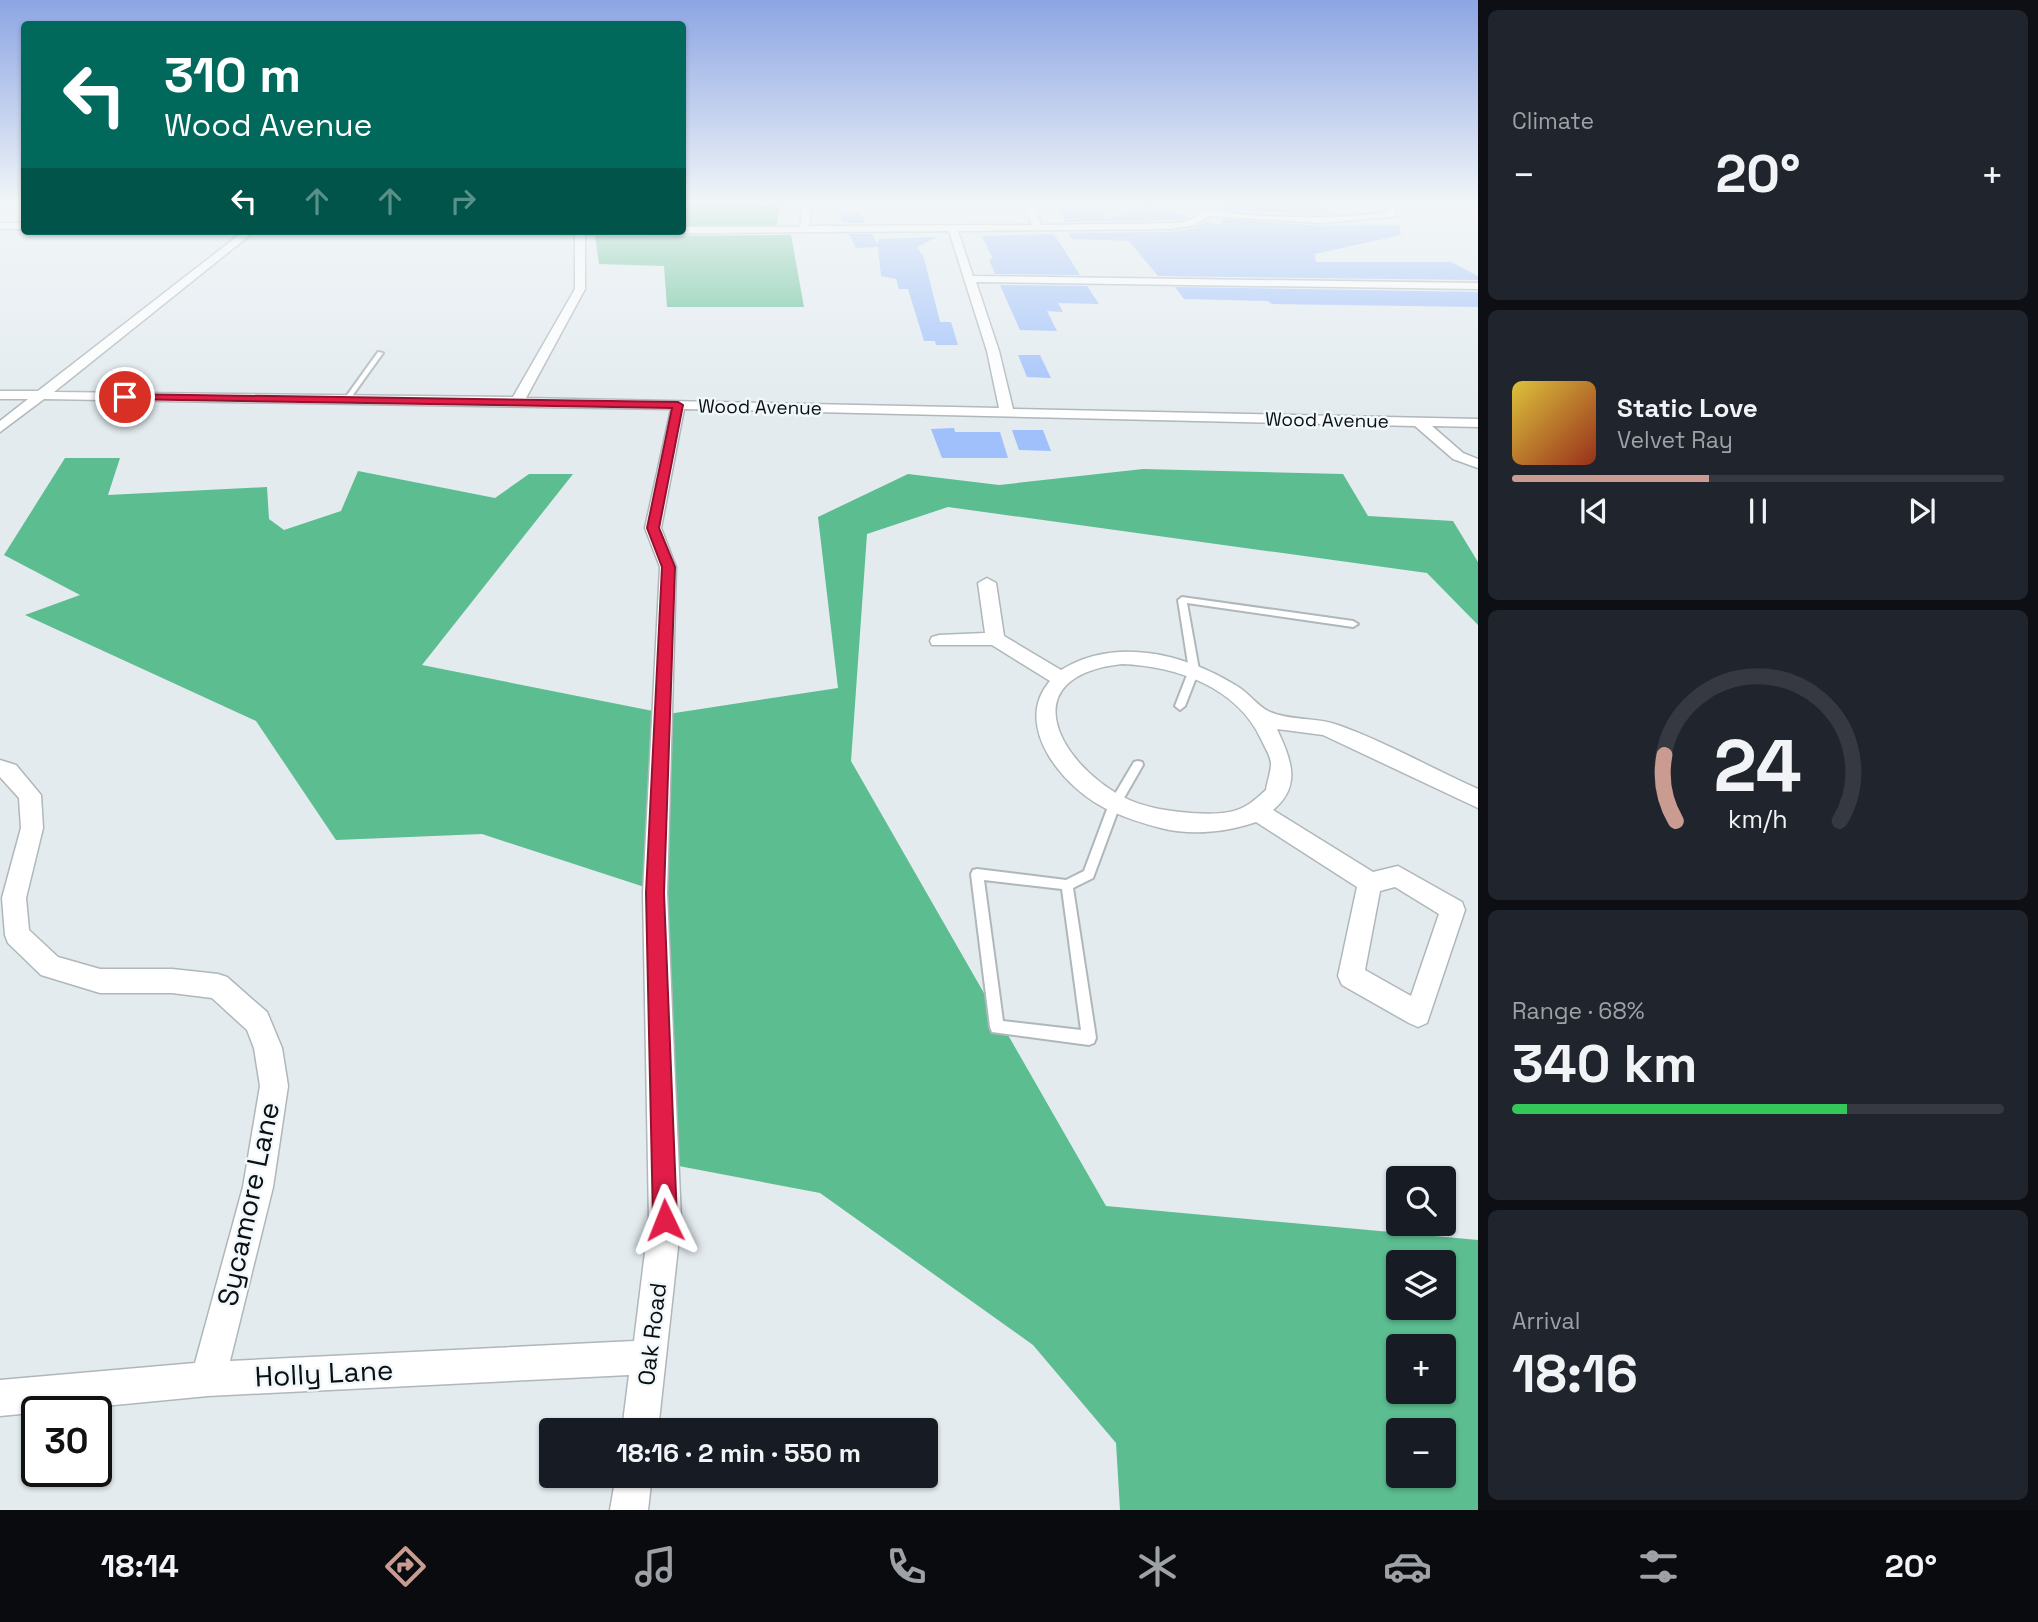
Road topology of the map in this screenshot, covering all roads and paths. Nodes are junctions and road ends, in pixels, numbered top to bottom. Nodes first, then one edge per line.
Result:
1 (197, 272) edge
2 (580, 272) edge
3 (968, 272) edge
4 (970, 279) junction
5 (1478, 286) edge
6 (380, 353) dead end
7 (0, 395) edge
8 (41, 396) junction
9 (348, 398) junction
10 (518, 401) junction
11 (678, 405) junction
12 (1007, 412) junction
13 (1419, 422) junction
14 (1478, 423) edge
15 (0, 428) edge
16 (1478, 464) edge
17 (987, 583) dead end
18 (1353, 624) dead end
19 (995, 639) junction
20 (939, 640) dead end
21 (1194, 670) junction
22 (1062, 679) junction
23 (1180, 706) dead end
24 (1261, 717) junction
25 (1138, 765) dead end
26 (0, 768) edge
27 (1478, 799) edge
28 (1115, 804) junction
29 (1257, 811) junction
30 (1370, 883) junction
31 (1067, 885) junction
32 (649, 1357) junction
33 (208, 1379) junction
34 (0, 1398) edge
35 (641, 1418) edge
36 (632, 1488) edge
37 (629, 1510) edge

1 - 8 street
2 - 10 street
3 - 4 street
4 - 5 street
4 - 12 street
6 - 9 lane
7 - 8 street, Wood Avenue
8 - 9 street, Wood Avenue
8 - 15 street
9 - 10 street, Wood Avenue
10 - 11 street, Wood Avenue
11 - 12 street, Wood Avenue
11 - 32 street, Oak Road
12 - 13 street, Wood Avenue
13 - 14 street, Wood Avenue
13 - 16 street
17 - 19 street
18 - 21 lane
19 - 20 street
19 - 22 street
21 - 22 street
21 - 23 lane
21 - 24 street
22 - 28 street
24 - 27 street
24 - 29 street
25 - 28 lane
26 - 33 street, Sycamore Lane
28 - 29 street
28 - 31 lane
29 - 30 street
30 - 30 street
31 - 31 lane
32 - 33 street, Holly Lane
32 - 35 street, Oak Road
33 - 34 street, Holly Lane
36 - 37 street

